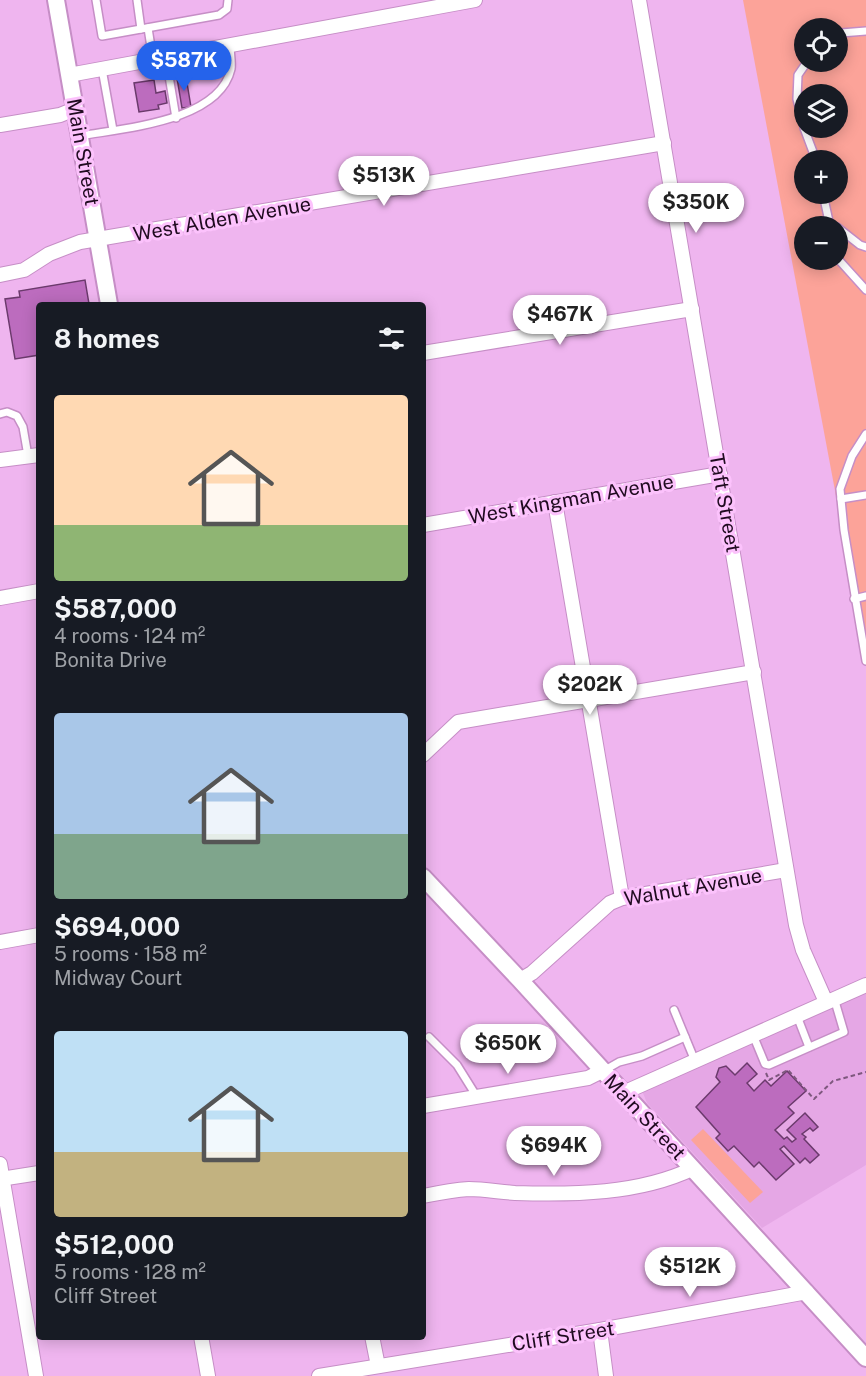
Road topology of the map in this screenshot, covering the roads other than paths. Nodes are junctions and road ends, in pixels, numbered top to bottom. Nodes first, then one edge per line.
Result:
1 (56, 0) edge
2 (96, 0) edge
3 (136, 0) edge
4 (228, 0) edge
5 (475, 0) edge
6 (639, 0) edge
7 (145, 28) junction
8 (866, 31) edge
9 (848, 32) edge
10 (230, 46) junction
11 (160, 59) junction
12 (102, 69) junction
13 (69, 75) junction
14 (75, 109) junction
15 (176, 118) junction
16 (0, 125) edge
17 (112, 130) junction
18 (80, 136) junction
19 (664, 143) junction
20 (848, 236) edge
21 (99, 240) junction
22 (866, 247) edge
23 (848, 270) edge
24 (0, 275) edge
25 (866, 290) edge
26 (109, 302) edge
27 (693, 309) junction
28 (426, 352) edge
29 (0, 414) edge
30 (866, 434) edge
31 (34, 455) edge
32 (0, 460) edge
33 (720, 474) junction
34 (866, 495) edge
35 (841, 499) junction
36 (555, 502) junction
37 (426, 524) edge
38 (36, 592) edge
39 (866, 597) edge
40 (0, 598) edge
41 (854, 598) junction
42 (864, 638) edge
43 (866, 661) edge
44 (754, 672) junction
45 (589, 701) junction
46 (426, 752) edge
47 (786, 870) junction
48 (426, 881) edge
49 (622, 898) junction
50 (36, 936) edge
51 (0, 942) edge
52 (520, 980) junction
53 (866, 985) edge
54 (830, 1000) junction
55 (674, 1010) dead end
56 (797, 1016) junction
57 (753, 1035) junction
58 (429, 1037) dead end
59 (685, 1037) junction
60 (809, 1047) junction
61 (695, 1061) junction
62 (602, 1071) junction
63 (623, 1093) junction
64 (477, 1097) junction
65 (426, 1106) edge
66 (0, 1164) edge
67 (692, 1169) junction
68 (36, 1173) edge
69 (1, 1179) edge
70 (426, 1196) edge
71 (807, 1292) junction
72 (600, 1330) junction
73 (202, 1340) edge
74 (373, 1340) edge
75 (866, 1358) edge
76 (378, 1366) junction
77 (36, 1376) edge
78 (208, 1376) edge
79 (319, 1376) edge
80 (606, 1376) edge

1 - 13 street, Main Street
2 - 7 lane
3 - 7 lane
4 - 7 lane
5 - 10 street
6 - 19 street, Taft Street
7 - 11 lane
8 - 9 lane
10 - 11 street
10 - 15 lane
11 - 12 street
11 - 15 lane
12 - 13 street
12 - 17 lane
13 - 14 street, Main Street
14 - 16 street
14 - 18 street, Main Street
15 - 17 lane
17 - 18 lane
18 - 21 street, Main Street
19 - 21 street, West Alden Avenue
19 - 27 street, Taft Street
20 - 22 lane
21 - 24 street, West Alden Avenue
21 - 26 street, Main Street
23 - 25 lane
27 - 28 street
27 - 33 street, Taft Street
29 - 31 lane
30 - 35 lane
31 - 32 street
33 - 36 street, West Kingman Avenue
33 - 44 street, Taft Street
34 - 35 lane
35 - 41 lane
36 - 37 street, West Kingman Avenue
36 - 45 street
38 - 40 street
39 - 41 lane
41 - 42 lane
42 - 43 lane
44 - 45 street
44 - 47 street, Taft Street
45 - 46 street
45 - 49 street
47 - 49 street, Walnut Avenue
47 - 54 street, Taft Street
48 - 52 street, Main Street
49 - 52 street, Walnut Avenue
50 - 51 street
52 - 62 street, Main Street
53 - 54 street
54 - 56 street
54 - 60 lane
55 - 59 lane
56 - 57 street
56 - 60 lane
57 - 60 lane
57 - 61 street
58 - 64 lane
59 - 61 lane
59 - 62 lane
61 - 63 street
62 - 63 street, Main Street
62 - 64 street
63 - 67 street, Main Street
64 - 65 street
66 - 69 street
67 - 70 street
67 - 71 street, Main Street
68 - 69 street
69 - 77 street
71 - 72 street, Cliff Street
71 - 75 street, Main Street
72 - 76 street, Cliff Street
72 - 80 street
73 - 78 street
74 - 76 street
76 - 79 street, Cliff Street

